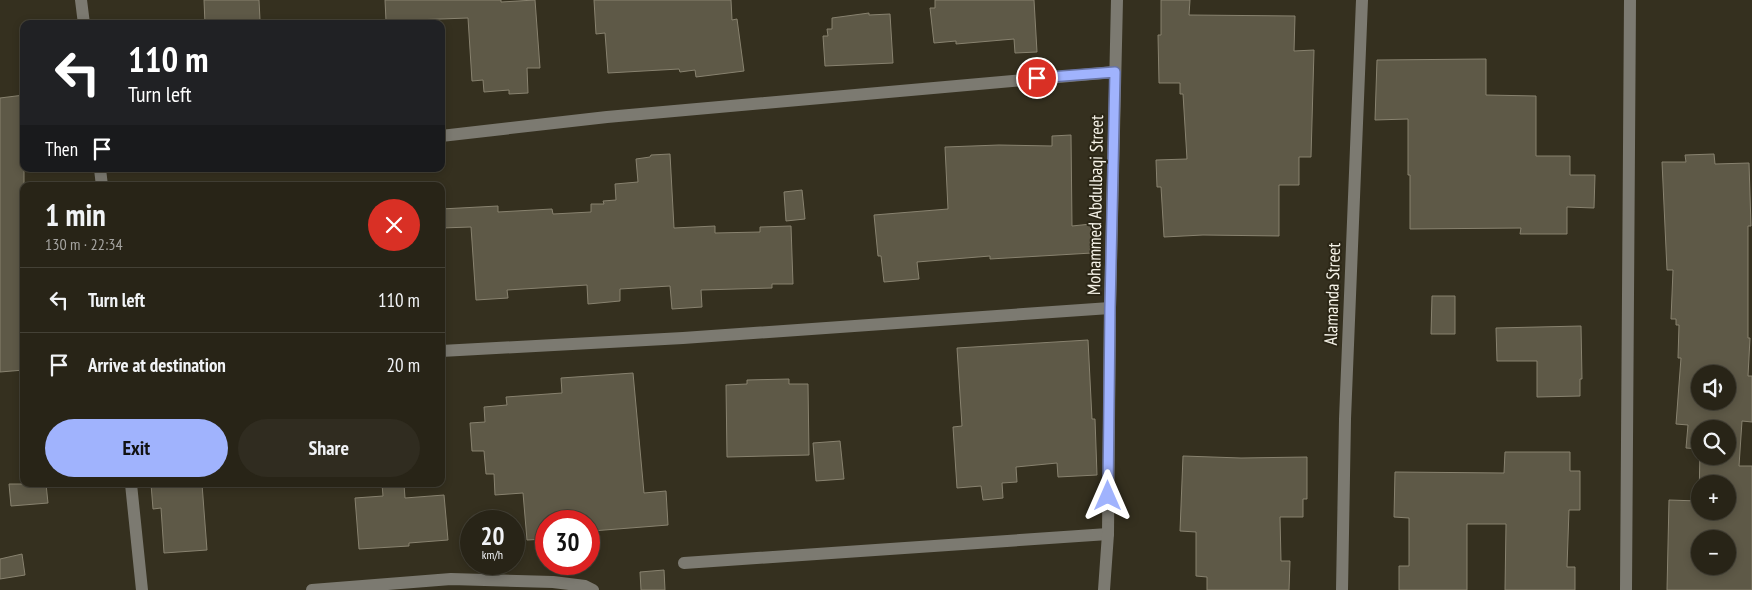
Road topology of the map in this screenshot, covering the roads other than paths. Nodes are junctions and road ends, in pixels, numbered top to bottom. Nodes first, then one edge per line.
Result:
1 (81, 0) edge
2 (1117, 0) edge
3 (1362, 0) edge
4 (1630, 0) edge
5 (84, 20) edge
6 (1115, 72) junction
7 (445, 136) edge
8 (1110, 308) junction
9 (445, 351) edge
10 (132, 487) edge
11 (1108, 534) junction
12 (684, 563) dead end
13 (142, 590) edge
14 (312, 590) edge
15 (593, 590) edge
16 (1104, 590) edge
17 (1342, 590) edge
18 (1626, 590) edge

1 - 5 street
2 - 6 street, Mohammed Abdulbaqi Street
3 - 17 street, Alamanda Street
4 - 18 street
6 - 7 street
6 - 8 street, Mohammed Abdulbaqi Street
8 - 9 street
8 - 11 street, Mohammed Abdulbaqi Street
10 - 13 street
11 - 12 street
11 - 16 street, Mohammed Abdulbaqi Street
14 - 15 street

